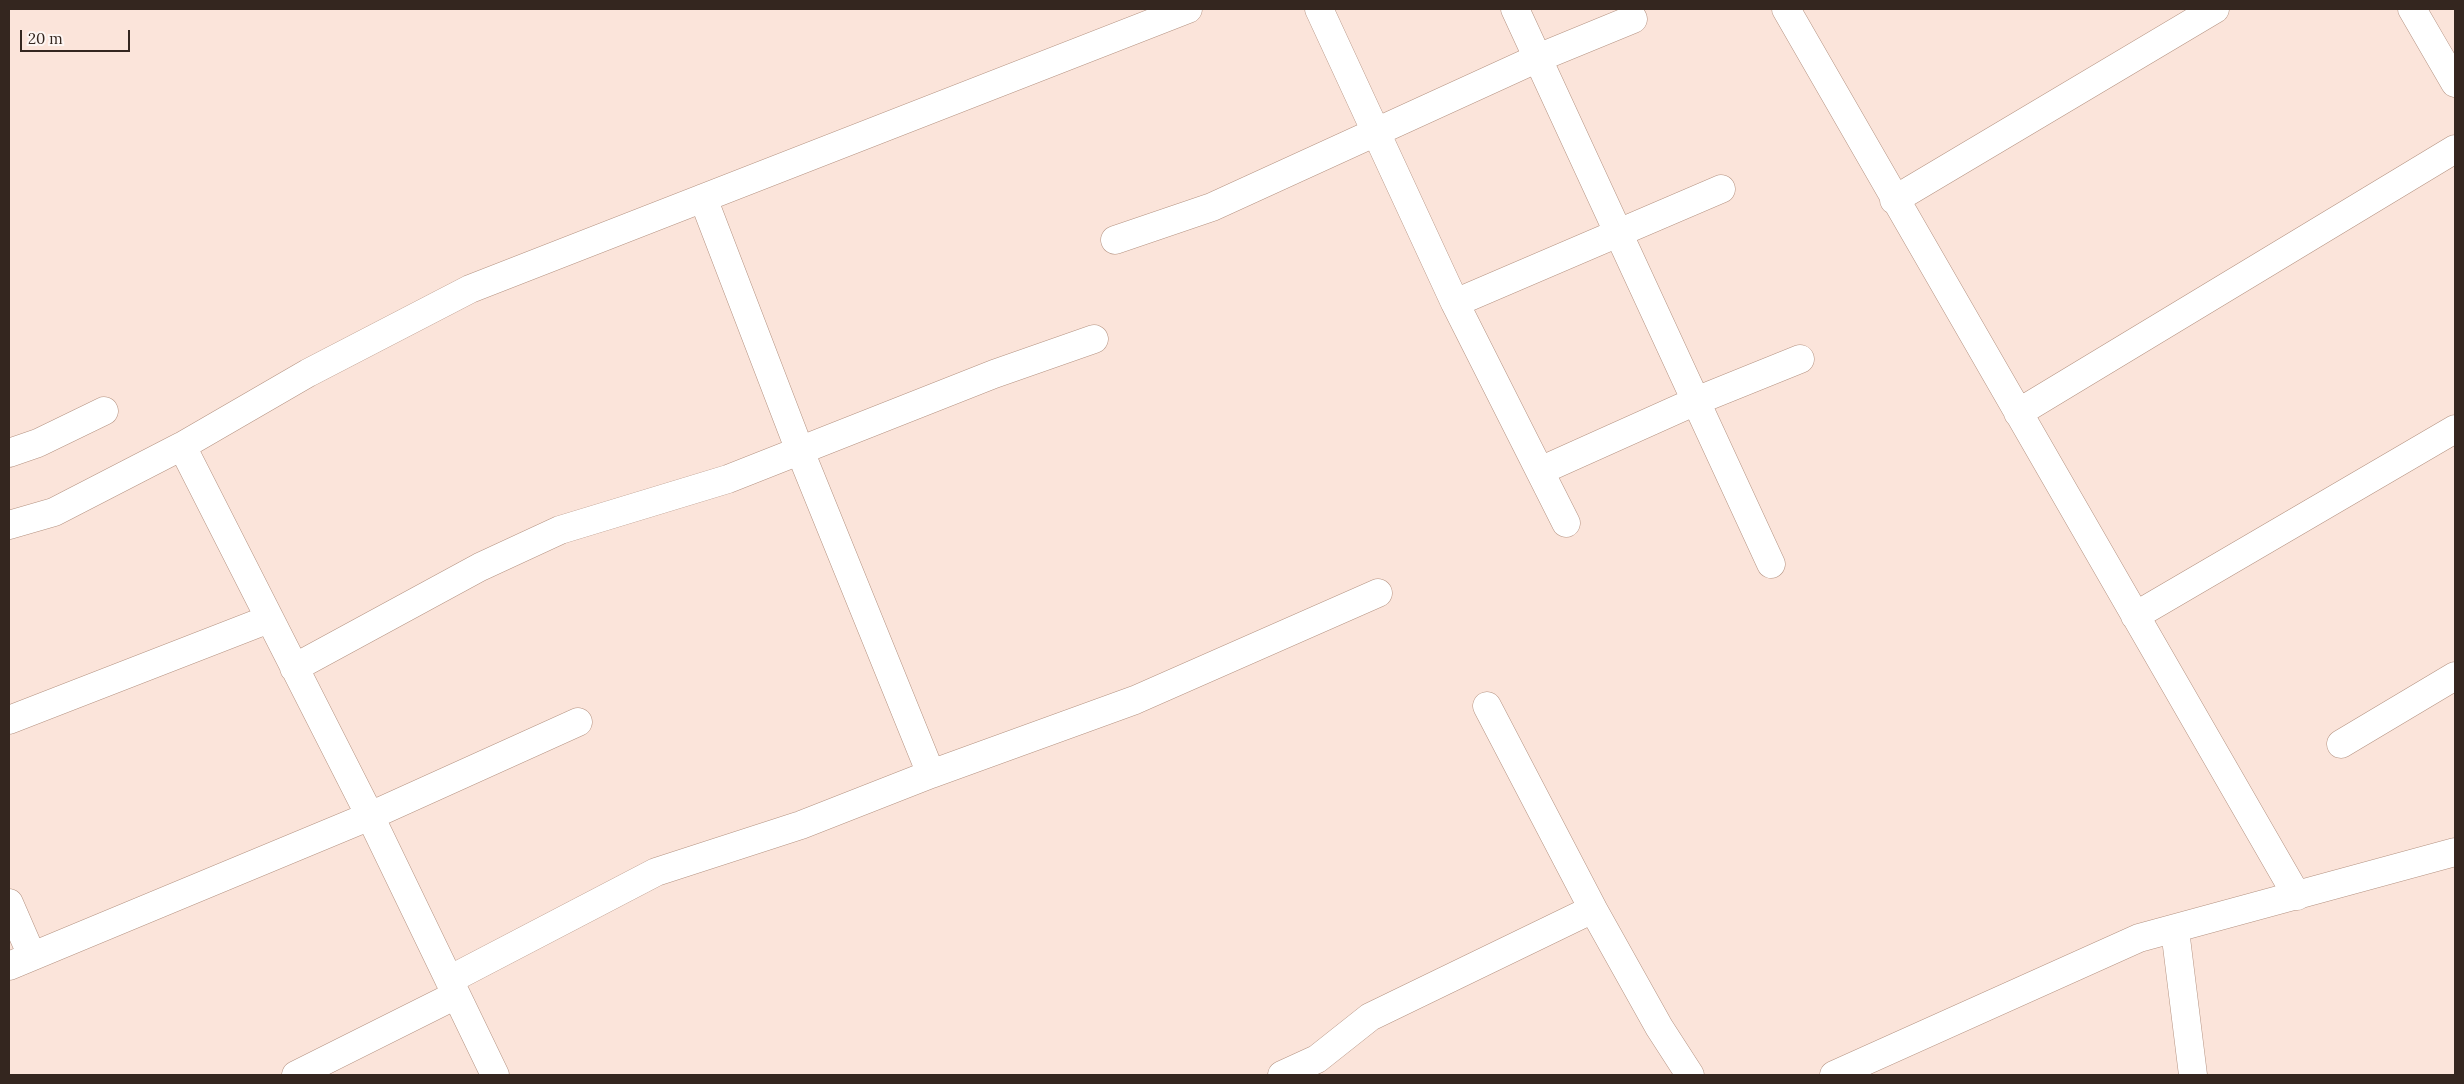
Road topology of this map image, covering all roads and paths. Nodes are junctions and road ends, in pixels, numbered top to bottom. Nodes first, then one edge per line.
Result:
1 (1188, 9) edge
2 (1319, 9) edge
3 (1516, 9) edge
4 (1786, 9) edge
5 (2215, 9) edge
6 (2412, 9) edge
7 (1633, 19) dead end
8 (1538, 58) junction
9 (2455, 83) edge
10 (1378, 132) junction
11 (2455, 149) edge
12 (1721, 189) dead end
13 (703, 198) junction
14 (1894, 200) junction
15 (1618, 232) junction
16 (1115, 240) dead end
17 (1455, 302) junction
18 (1094, 339) dead end
19 (1800, 358) dead end
20 (1696, 401) junction
21 (104, 411) dead end
22 (2018, 413) junction
23 (2455, 429) edge
24 (182, 446) junction
25 (800, 451) junction
26 (9, 453) edge
27 (1540, 471) junction
28 (1566, 523) dead end
29 (9, 524) edge
30 (1771, 564) dead end
31 (1378, 593) dead end
32 (2135, 616) junction
33 (269, 619) junction
34 (294, 668) junction
35 (2455, 676) edge
36 (1487, 706) dead end
37 (9, 720) edge
38 (578, 722) dead end
39 (2341, 744) dead end
40 (931, 774) junction
41 (370, 816) junction
42 (2455, 852) edge
43 (2296, 896) junction
44 (9, 904) edge
45 (1593, 909) junction
46 (2175, 930) junction
47 (20, 961) edge
48 (453, 988) junction
49 (296, 1075) edge
50 (495, 1075) edge
51 (1282, 1075) edge
52 (1690, 1075) edge
53 (1834, 1075) edge
54 (2193, 1075) edge

1 - 13 street
2 - 10 street
3 - 8 street
4 - 14 street
5 - 14 street
6 - 9 street
7 - 8 street
8 - 10 street
8 - 15 street
10 - 16 street
10 - 17 street
11 - 22 street
12 - 15 street
13 - 24 street
13 - 25 street
14 - 22 street
15 - 17 street
15 - 20 street
17 - 27 street
18 - 25 street
19 - 20 street
20 - 27 street
20 - 30 street
21 - 26 street
22 - 32 street
23 - 32 street
24 - 29 street
24 - 33 street
25 - 34 street
25 - 40 street
27 - 28 street
31 - 40 street
32 - 43 street
33 - 34 street
33 - 37 street
34 - 41 street
35 - 39 street
36 - 45 street
38 - 41 street
40 - 48 street
41 - 47 street
41 - 48 street
42 - 43 street
43 - 46 street
44 - 47 street
45 - 51 street
45 - 52 street
46 - 53 street
46 - 54 street
48 - 49 street
48 - 50 street

